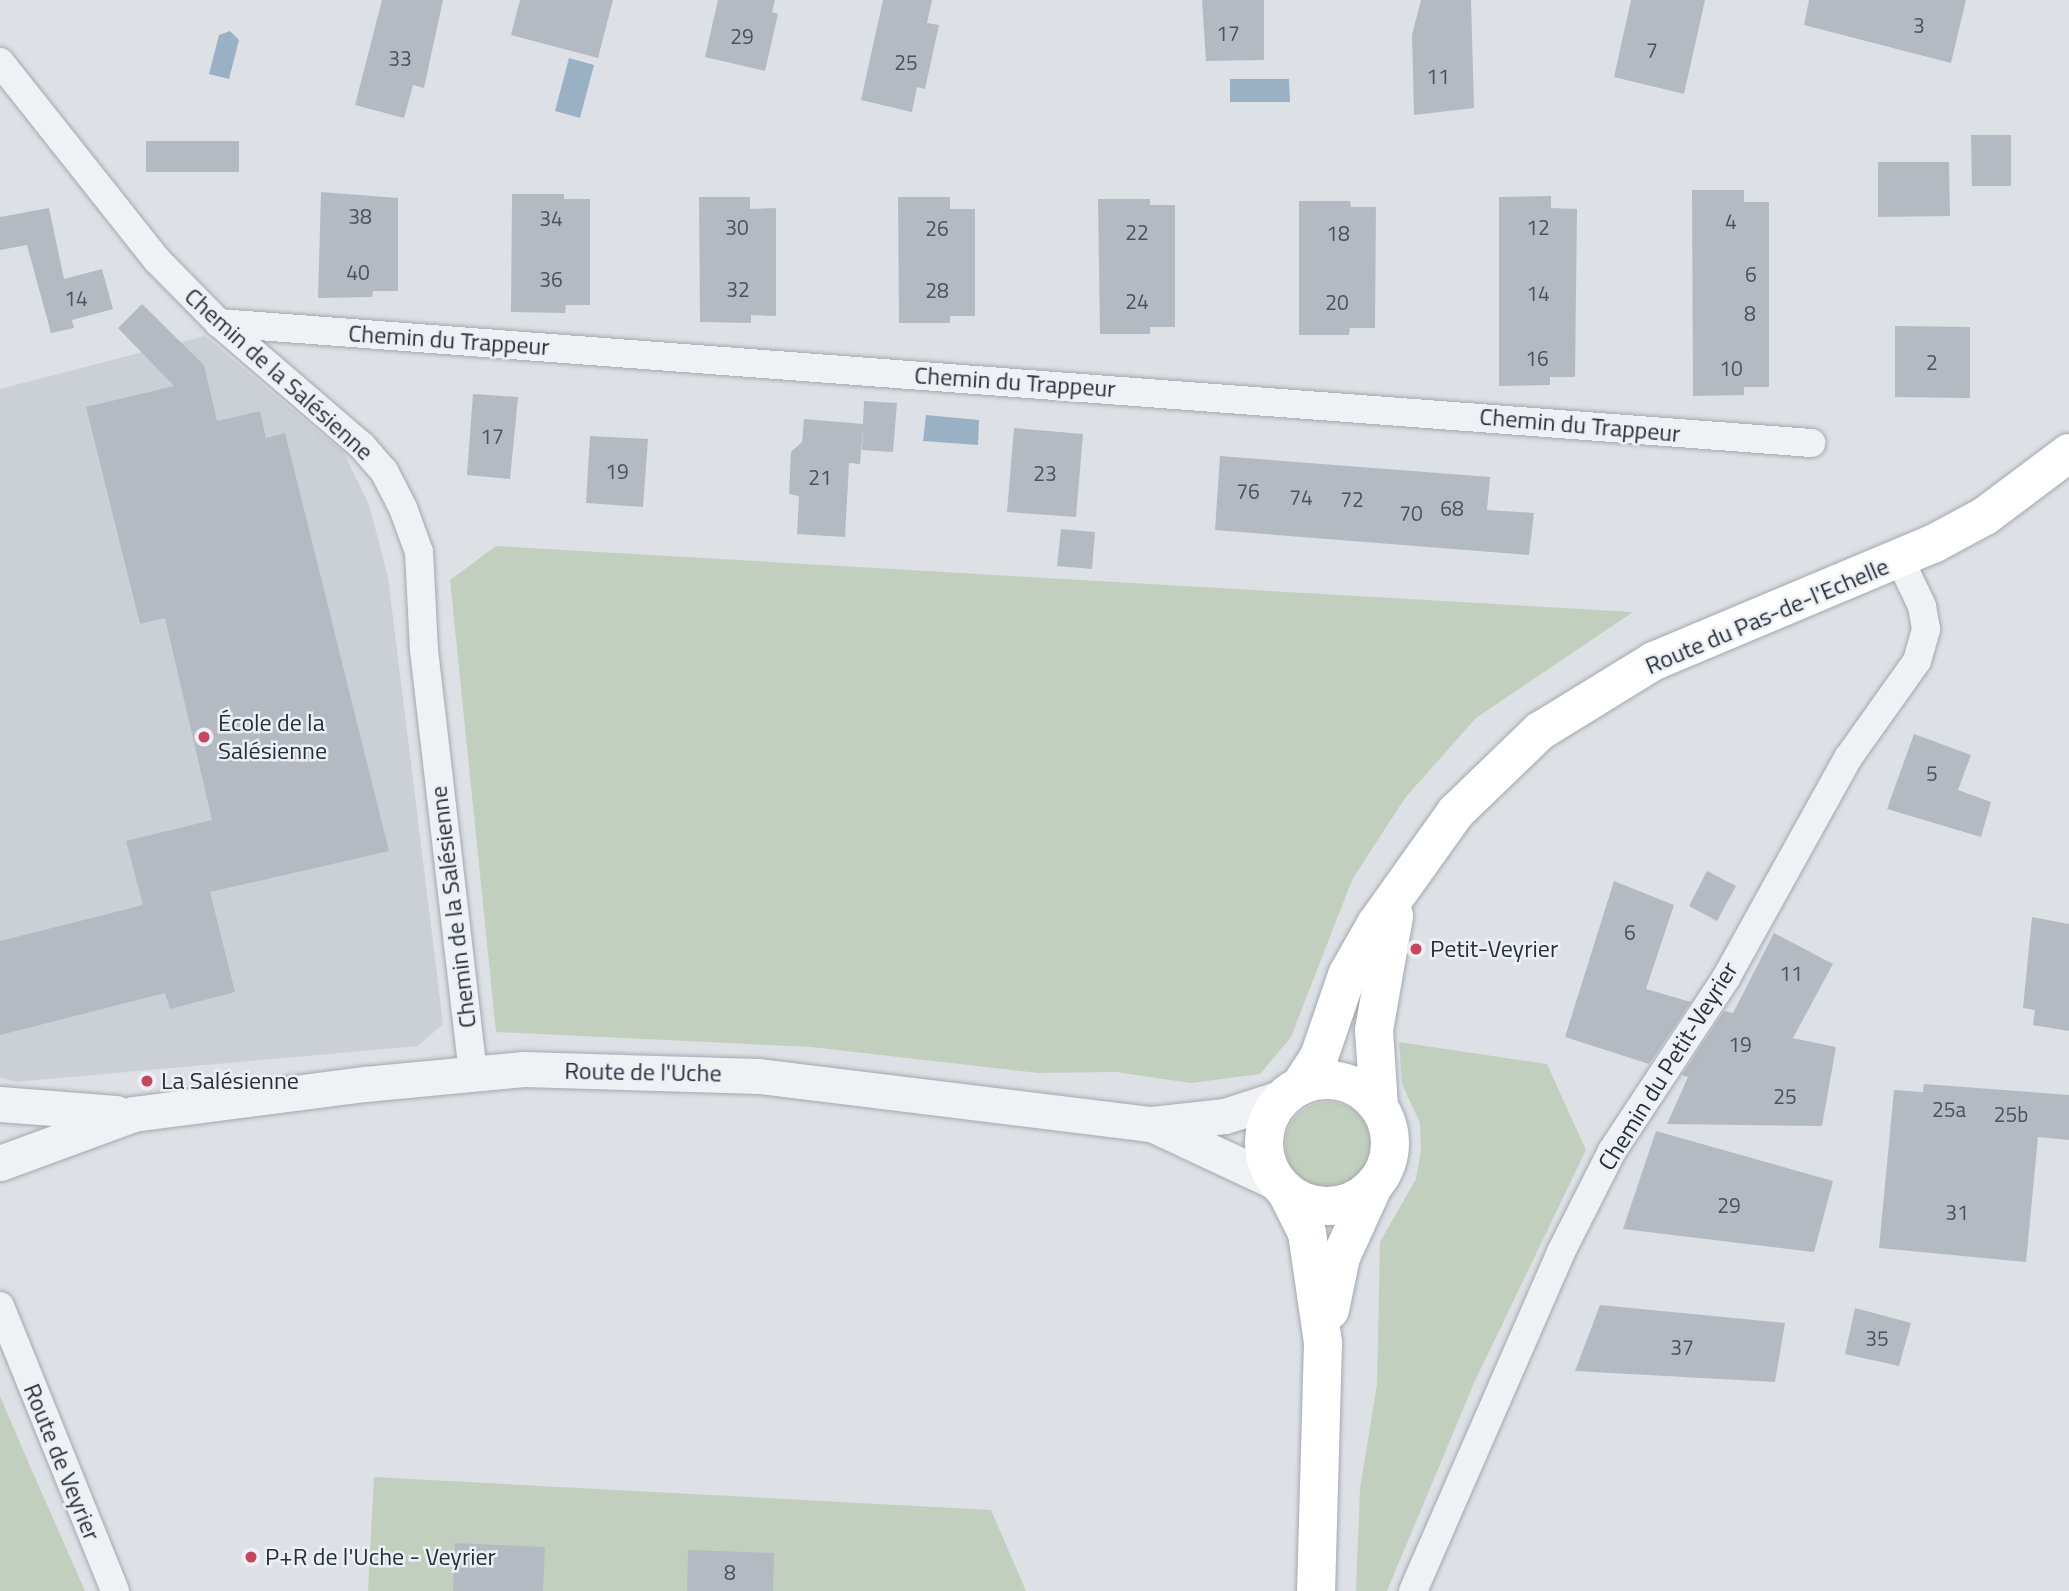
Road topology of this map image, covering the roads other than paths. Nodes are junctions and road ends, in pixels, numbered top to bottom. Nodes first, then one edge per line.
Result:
1 (0, 62) edge
2 (219, 323) junction
3 (1811, 443) dead end
4 (2069, 453) edge
5 (1899, 560) junction
6 (1400, 894) junction
7 (473, 1073) junction
8 (1291, 1091) junction
9 (0, 1104) edge
10 (1379, 1107) junction
11 (133, 1114) junction
12 (1152, 1124) junction
13 (0, 1163) edge
14 (1282, 1188) junction
15 (1372, 1189) junction
16 (0, 1306) edge
17 (4, 1327) edge
18 (1323, 1343) junction
19 (115, 1591) edge
20 (1316, 1591) edge
21 (1413, 1591) edge

1 - 2 street, Chemin de la Salésienne
2 - 3 street, Chemin du Trappeur
2 - 7 street, Chemin de la Salésienne
4 - 5 main road, Route du Pas-de-l'Echelle
5 - 6 main road, Route du Pas-de-l'Echelle
5 - 21 street, Chemin du Petit-Veyrier
6 - 8 main road, Route du Pas-de-l'Echelle
6 - 10 main road, Route du Pas-de-l'Echelle
7 - 11 street, Route de l'Uche
7 - 12 street, Route de l'Uche
8 - 10 main road
8 - 12 street, Route de l'Uche
8 - 14 main road
9 - 11 street, Route de l'Uche
10 - 15 main road
11 - 13 street, Route de l'Uche
12 - 14 street, Route de l'Uche
14 - 15 main road
14 - 18 main road
15 - 18 main road
16 - 17 street, Route de Veyrier
17 - 19 street, Route de Veyrier
18 - 20 main road

